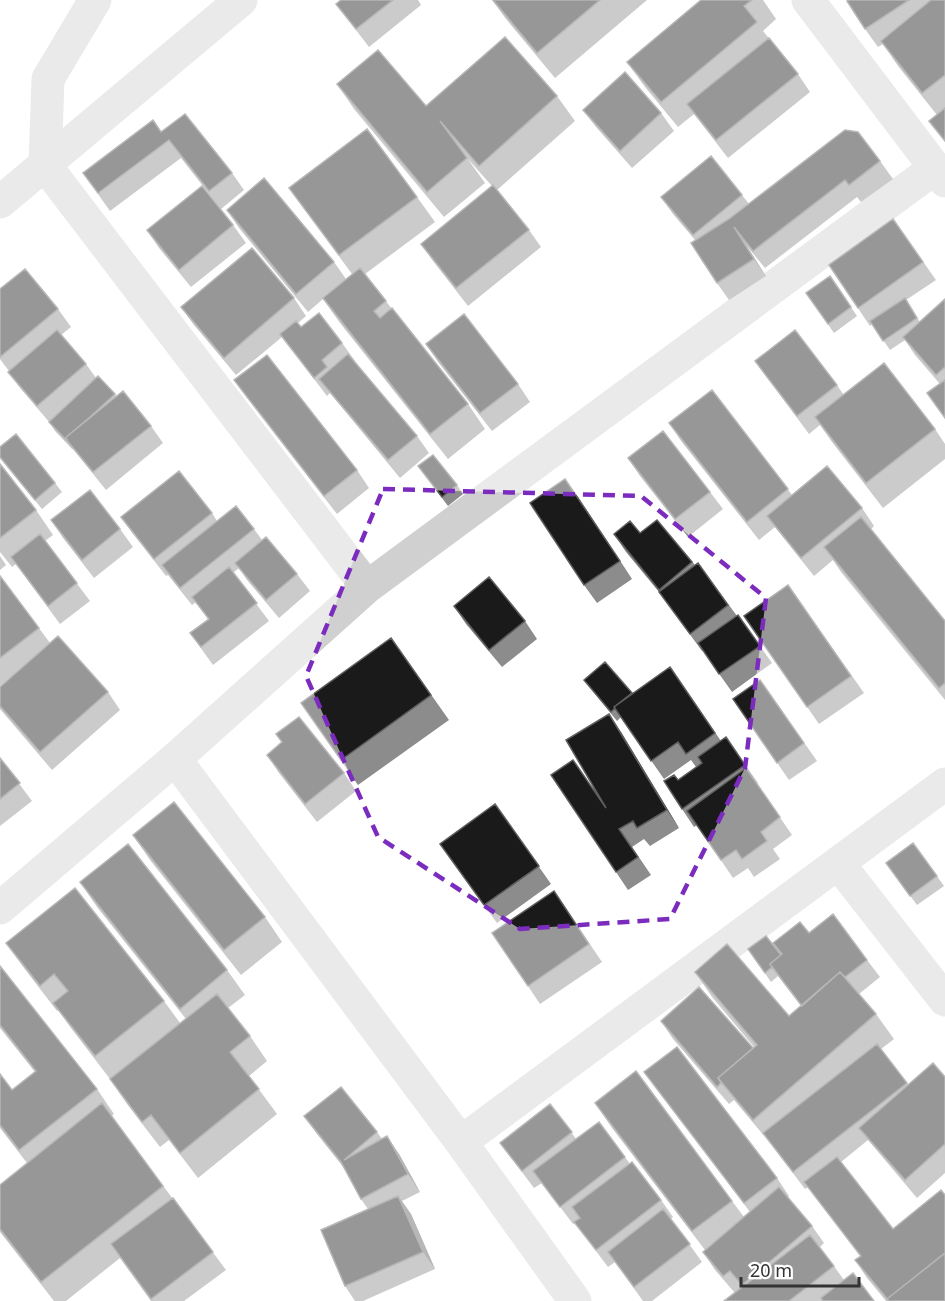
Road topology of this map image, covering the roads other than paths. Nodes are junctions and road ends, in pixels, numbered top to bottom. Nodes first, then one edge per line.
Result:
1 (94, 0) edge
2 (242, 0) edge
3 (808, 0) edge
4 (45, 165) junction
5 (940, 174) edge
6 (0, 202) edge
7 (367, 587) junction
8 (175, 759) junction
9 (945, 784) edge
10 (838, 863) junction
11 (0, 908) edge
12 (945, 1000) edge
13 (461, 1142) junction
14 (575, 1301) edge

1 - 4 street
2 - 4 street
3 - 5 street
4 - 6 street
4 - 7 street
5 - 7 street
7 - 8 street
8 - 11 street
8 - 13 street
9 - 10 street
10 - 12 street
10 - 13 street
13 - 14 street

